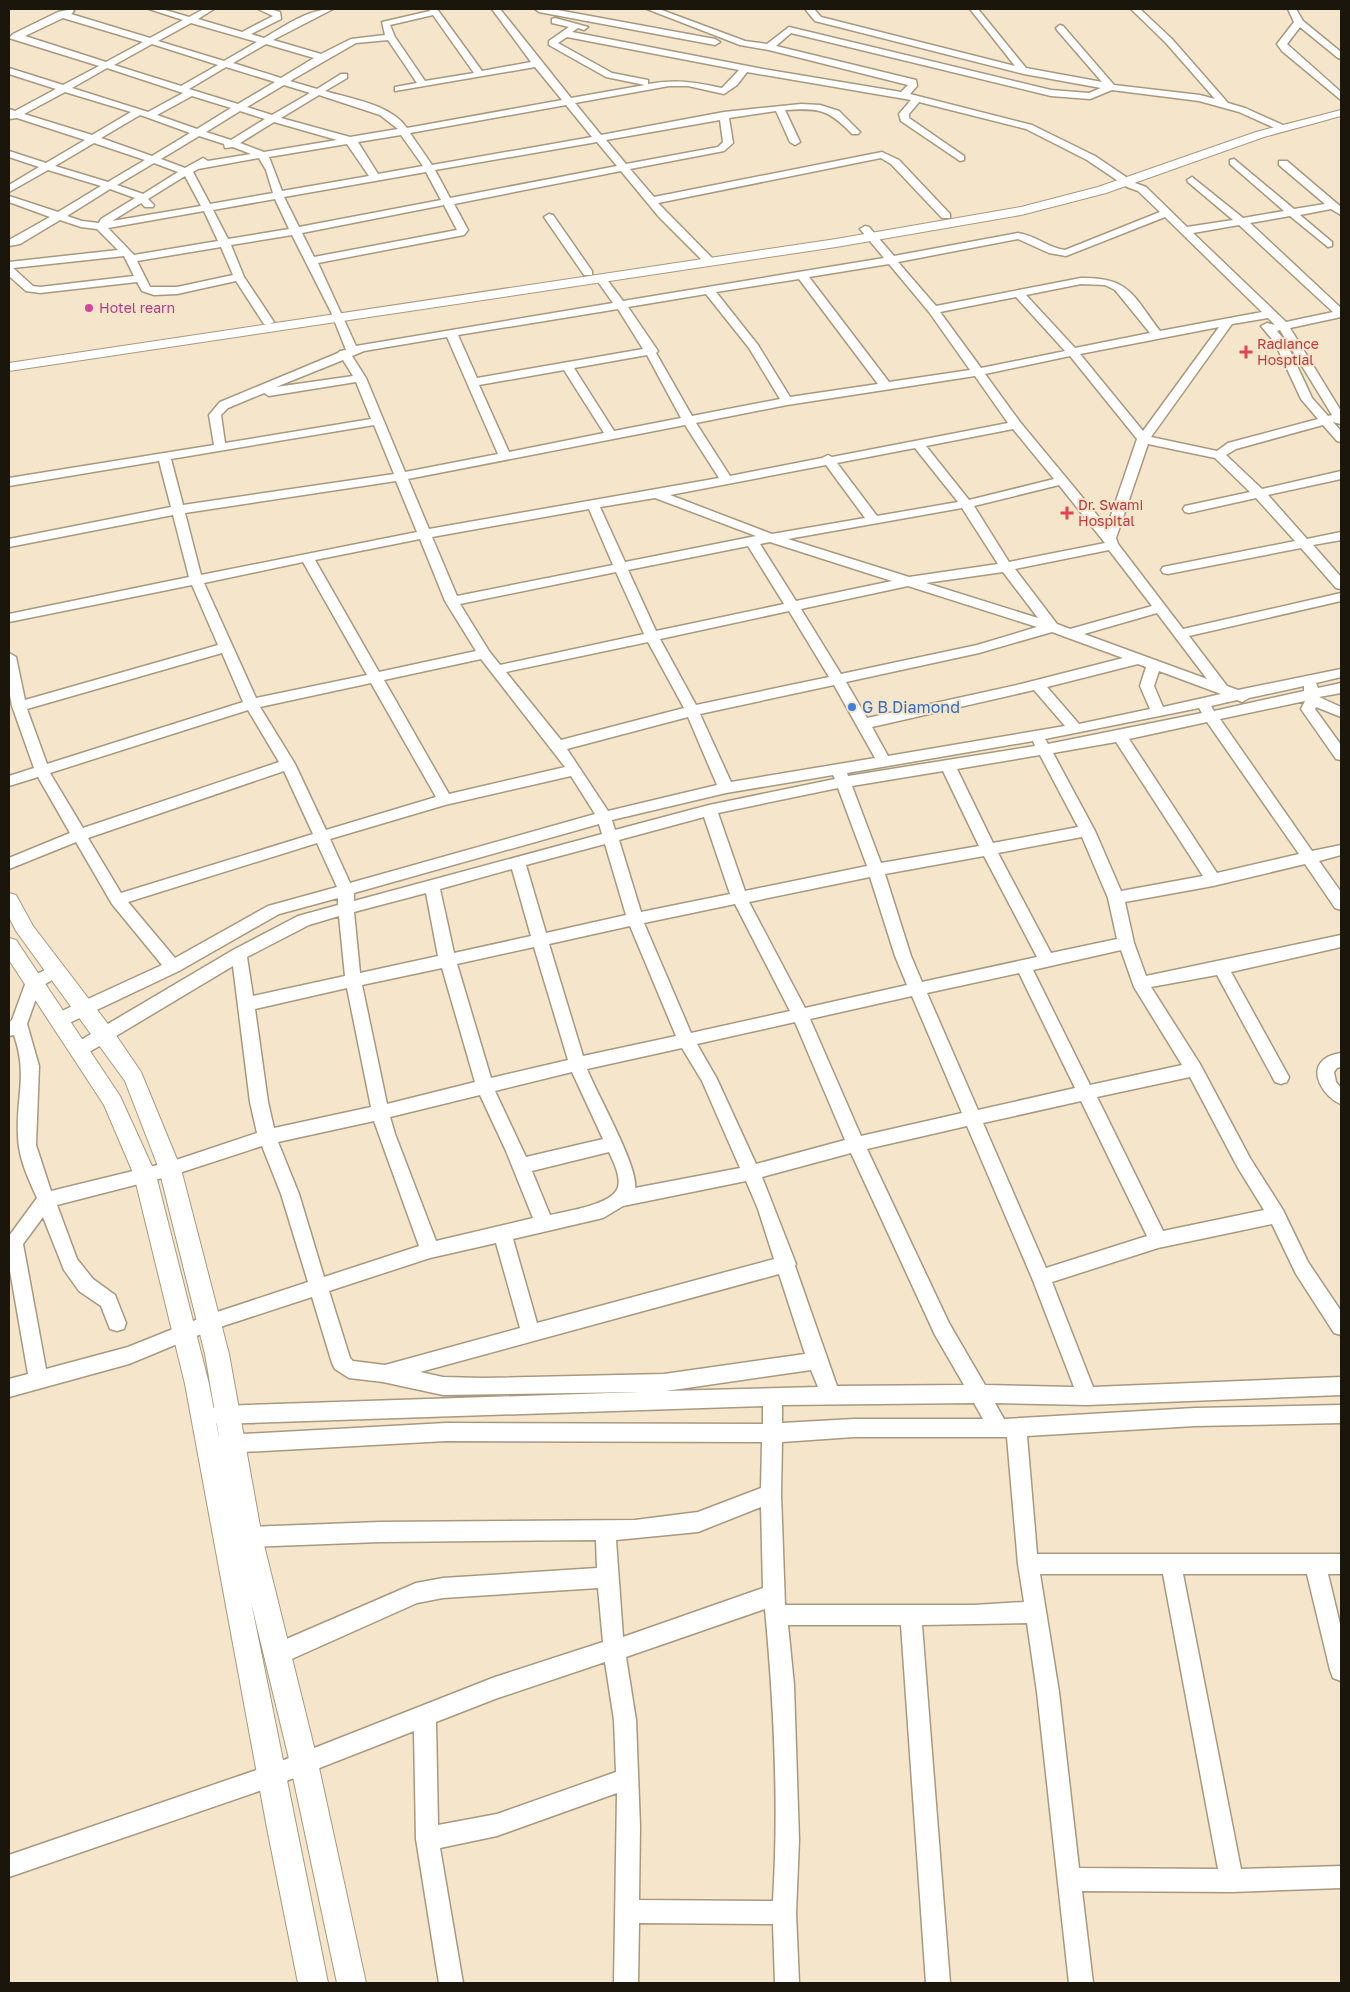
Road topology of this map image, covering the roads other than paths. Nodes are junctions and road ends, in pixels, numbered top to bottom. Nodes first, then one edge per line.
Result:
1 (76, 9) edge
2 (153, 9) edge
3 (210, 9) edge
4 (262, 9) edge
5 (329, 9) edge
6 (496, 9) edge
7 (539, 9) edge
8 (594, 9) edge
9 (651, 9) edge
10 (974, 9) edge
11 (1135, 9) edge
12 (1292, 9) edge
13 (434, 10) edge
14 (64, 12) edge
15 (304, 14) edge
16 (806, 15) edge
17 (585, 17) junction
18 (189, 20) junction
19 (555, 21) dead end
20 (1299, 22) junction
21 (576, 25) junction
22 (1060, 28) dead end
23 (789, 30) junction
24 (567, 34) junction
25 (243, 35) junction
26 (390, 37) junction
27 (13, 38) edge
28 (150, 41) junction
29 (265, 41) junction
30 (715, 42) dead end
31 (769, 47) junction
32 (717, 52) dead end
33 (1341, 56) edge
34 (685, 57) junction
35 (322, 58) junction
36 (641, 58) dead end
37 (975, 59) junction
38 (703, 60) junction
39 (537, 64) junction
40 (108, 65) junction
41 (226, 65) junction
42 (745, 68) junction
43 (9, 71) edge
44 (1024, 71) junction
45 (960, 72) junction
46 (480, 75) junction
47 (344, 76) dead end
48 (692, 77) junction
49 (668, 80) junction
50 (283, 82) junction
51 (423, 85) junction
52 (1111, 88) junction
53 (62, 89) junction
54 (398, 89) dead end
55 (187, 90) junction
56 (315, 92) junction
57 (903, 95) junction
58 (1341, 97) edge
59 (917, 99) junction
60 (570, 101) junction
61 (1224, 105) junction
62 (1341, 105) edge
63 (240, 107) junction
64 (779, 108) junction
65 (138, 112) junction
66 (1341, 113) edge
67 (11, 115) edge
68 (149, 115) junction
69 (724, 115) junction
70 (274, 118) junction
71 (1270, 126) junction
72 (402, 131) junction
73 (855, 132) dead end
74 (199, 133) junction
75 (598, 137) junction
76 (96, 139) junction
77 (346, 139) junction
78 (796, 142) dead end
79 (233, 143) junction
80 (9, 154) edge
81 (261, 154) junction
82 (960, 158) dead end
83 (155, 159) junction
84 (1234, 162) dead end
85 (1284, 163) dead end
86 (47, 166) junction
87 (623, 166) junction
88 (428, 167) junction
89 (191, 169) junction
90 (374, 176) junction
91 (1124, 180) junction
92 (1192, 180) dead end
93 (110, 186) junction
94 (9, 189) edge
95 (277, 193) junction
96 (9, 199) edge
97 (144, 199) junction
98 (447, 200) junction
99 (651, 201) junction
100 (208, 207) junction
101 (1337, 209) edge
102 (1290, 213) junction
103 (1161, 215) junction
104 (58, 216) junction
105 (154, 216) junction
106 (946, 216) junction
107 (549, 217) dead end
108 (1242, 222) junction
109 (102, 226) junction
110 (296, 231) junction
111 (1184, 231) junction
112 (868, 233) junction
113 (9, 243) edge
114 (225, 243) junction
115 (1328, 244) dead end
116 (128, 255) junction
117 (706, 259) junction
118 (312, 260) junction
119 (892, 260) junction
120 (9, 265) edge
121 (9, 270) edge
122 (802, 275) junction
123 (594, 276) junction
124 (239, 277) junction
125 (141, 278) junction
126 (708, 290) junction
127 (1019, 294) junction
128 (622, 304) junction
129 (933, 310) junction
130 (339, 315) junction
131 (1264, 316) junction
132 (268, 322) junction
133 (1228, 322) junction
134 (1283, 326) junction
135 (1270, 329) junction
136 (451, 333) junction
137 (1157, 335) junction
138 (652, 351) junction
139 (348, 352) junction
140 (1074, 354) junction
141 (9, 356) edge
142 (567, 366) junction
143 (9, 367) edge
144 (978, 372) junction
145 (360, 378) junction
146 (474, 382) junction
147 (886, 386) junction
148 (248, 395) junction
149 (787, 401) junction
150 (1340, 418) edge
151 (378, 420) junction
152 (688, 420) junction
153 (1323, 420) junction
154 (1016, 425) junction
155 (610, 434) junction
156 (1341, 438) edge
157 (1143, 439) junction
158 (917, 443) junction
159 (220, 447) junction
160 (1219, 455) junction
161 (505, 456) junction
162 (164, 457) junction
163 (828, 459) junction
164 (1341, 475) edge
165 (401, 476) junction
166 (726, 479) junction
167 (1061, 481) junction
168 (9, 482) edge
169 (656, 494) junction
170 (1260, 494) junction
171 (966, 504) junction
172 (593, 505) junction
173 (1189, 509) dead end
174 (177, 510) junction
175 (874, 521) junction
176 (424, 534) junction
177 (1341, 536) edge
178 (772, 538) junction
179 (1111, 541) junction
180 (752, 542) junction
181 (9, 543) edge
182 (1306, 544) junction
183 (308, 558) junction
184 (1006, 566) junction
185 (621, 569) junction
186 (1168, 570) dead end
187 (196, 580) junction
188 (910, 581) junction
189 (1341, 585) edge
190 (1341, 597) edge
191 (452, 601) junction
192 (792, 606) junction
193 (1161, 608) junction
194 (9, 618) edge
195 (1052, 627) junction
196 (1068, 634) junction
197 (1180, 634) junction
198 (652, 637) junction
199 (227, 647) junction
200 (484, 654) junction
201 (9, 657) edge
202 (1138, 659) junction
203 (1154, 664) junction
204 (496, 670) junction
205 (1341, 673) edge
206 (376, 675) junction
207 (838, 680) junction
208 (1037, 685) junction
209 (1221, 688) junction
210 (1341, 688) edge
211 (1311, 692) junction
212 (1242, 696) junction
213 (252, 704) junction
214 (1262, 705) junction
215 (19, 706) junction
216 (1207, 710) junction
217 (692, 711) junction
218 (1158, 712) junction
219 (1341, 712) edge
220 (861, 724) junction
221 (1075, 728) junction
222 (1035, 734) junction
223 (1120, 736) junction
224 (558, 746) junction
225 (1045, 750) junction
226 (1341, 755) edge
227 (884, 761) junction
228 (288, 764) junction
229 (948, 764) junction
230 (574, 770) junction
231 (42, 771) junction
232 (841, 775) junction
233 (9, 781) edge
234 (726, 788) junction
235 (445, 800) junction
236 (709, 810) junction
237 (604, 817) junction
238 (1087, 831) junction
239 (78, 836) junction
240 (322, 836) junction
241 (610, 836) junction
242 (1341, 850) edge
243 (988, 851) junction
244 (1307, 856) junction
245 (517, 862) junction
246 (9, 864) edge
247 (876, 870) junction
248 (1213, 880) junction
249 (432, 886) junction
250 (346, 890) junction
251 (740, 897) junction
252 (1116, 898) junction
253 (9, 900) edge
254 (116, 900) junction
255 (1341, 904) edge
256 (346, 910) junction
257 (635, 919) junction
258 (541, 938) junction
259 (1341, 941) edge
260 (1126, 943) junction
261 (9, 945) edge
262 (239, 954) junction
263 (447, 959) junction
264 (1046, 962) junction
265 (173, 967) junction
266 (1024, 967) junction
267 (1221, 968) junction
268 (55, 971) junction
269 (354, 980) junction
270 (1140, 982) junction
271 (33, 983) junction
272 (917, 988) junction
273 (247, 1004) junction
274 (83, 1008) junction
275 (800, 1014) junction
276 (59, 1020) junction
277 (14, 1027) edge
278 (104, 1034) junction
279 (686, 1040) junction
280 (80, 1049) junction
281 (1341, 1060) edge
282 (578, 1064) junction
283 (1194, 1069) junction
284 (1281, 1076) dead end
285 (485, 1087) junction
286 (1087, 1092) junction
287 (1341, 1096) edge
288 (381, 1112) junction
289 (972, 1118) junction
290 (267, 1137) junction
291 (612, 1144) junction
292 (856, 1144) junction
293 (521, 1166) junction
294 (170, 1169) junction
295 (751, 1173) junction
296 (145, 1175) junction
297 (46, 1199) junction
298 (620, 1200) junction
299 (1277, 1215) junction
300 (544, 1223) junction
301 (502, 1233) junction
302 (1158, 1240) junction
303 (430, 1250) junction
304 (786, 1264) junction
305 (1041, 1278) junction
306 (316, 1286) junction
307 (118, 1323) dead end
308 (208, 1323) junction
309 (1341, 1327) edge
310 (183, 1333) junction
311 (531, 1334) junction
312 (817, 1362) junction
313 (383, 1374) junction
314 (38, 1378) junction
315 (1341, 1386) edge
316 (9, 1388) edge
317 (831, 1395) junction
318 (980, 1395) junction
319 (1087, 1396) junction
320 (773, 1397) junction
321 (227, 1414) junction
322 (1341, 1414) edge
323 (204, 1416) junction
324 (1007, 1428) junction
325 (772, 1432) junction
326 (233, 1443) junction
327 (209, 1446) junction
328 (771, 1494) junction
329 (606, 1530) junction
330 (249, 1537) junction
331 (1171, 1563) junction
332 (1315, 1563) junction
333 (1028, 1564) junction
334 (1341, 1564) edge
335 (607, 1577) junction
336 (774, 1605) junction
337 (1034, 1612) junction
338 (911, 1615) junction
339 (614, 1648) junction
340 (276, 1655) junction
341 (1341, 1670) edge
342 (425, 1716) junction
343 (304, 1763) junction
344 (271, 1776) junction
345 (626, 1779) junction
346 (428, 1839) junction
347 (9, 1866) edge
348 (1341, 1877) edge
349 (1070, 1880) junction
350 (1232, 1881) junction
351 (626, 1911) junction
352 (784, 1913) junction
353 (313, 1983) edge
354 (352, 1983) edge
355 (451, 1983) edge
356 (626, 1983) edge
357 (787, 1983) edge
358 (938, 1983) edge
359 (1081, 1983) edge

1 - 14 street
2 - 18 street
3 - 18 street
4 - 25 street
5 - 15 street
6 - 39 street
7 - 17 street
8 - 17 street
9 - 31 street
10 - 44 street
11 - 61 street
12 - 20 street
13 - 26 street
13 - 46 street
14 - 27 street
14 - 28 street
15 - 29 street
16 - 23 street
16 - 37 street
17 - 21 street
17 - 30 street
18 - 25 street
18 - 28 street
19 - 21 street
20 - 33 street
20 - 58 street
21 - 24 street
21 - 32 street
22 - 52 street
23 - 31 street
23 - 45 street
24 - 34 street
24 - 49 street
25 - 29 street
26 - 35 street
26 - 51 street
27 - 40 street
28 - 40 street
28 - 41 street
29 - 35 street
29 - 41 street
31 - 57 street
34 - 36 street
34 - 38 street
35 - 50 street
37 - 44 street
37 - 45 street
38 - 42 street
38 - 48 street
39 - 46 street
39 - 60 street
40 - 53 street
40 - 55 street
41 - 50 street
41 - 55 street
42 - 48 street
42 - 57 street
43 - 53 street
44 - 52 street
45 - 52 street
46 - 51 street
47 - 56 street
48 - 49 street
49 - 60 street
50 - 56 street
50 - 63 street
51 - 54 street
52 - 61 street
53 - 65 street
53 - 67 street
55 - 63 street
55 - 68 street
56 - 70 street
56 - 72 street
57 - 59 street
59 - 82 street
59 - 91 street
60 - 72 street
60 - 75 street
61 - 71 street
62 - 71 main road
63 - 70 street
63 - 74 street
64 - 69 street
64 - 73 street
64 - 78 street
65 - 68 street
65 - 76 street
66 - 71 main road
67 - 76 street
68 - 74 street
69 - 75 street
69 - 87 street
70 - 77 street
70 - 79 street
71 - 91 main road
72 - 77 street
72 - 88 street
74 - 79 street
74 - 83 street
75 - 87 street
75 - 88 street
76 - 83 street
76 - 86 street
77 - 81 street
77 - 90 street
79 - 81 street
79 - 89 street
80 - 86 street
81 - 89 street
81 - 95 street
83 - 89 street
83 - 93 street
84 - 102 street
85 - 101 street
86 - 93 street
86 - 94 street
87 - 98 street
87 - 99 street
88 - 90 street
88 - 98 street
89 - 97 street
89 - 100 street
90 - 95 street
91 - 103 street
91 - 106 main road
91 - 112 main road
92 - 108 street
93 - 97 street
93 - 104 street
95 - 100 street
95 - 110 street
96 - 104 street
97 - 105 street
97 - 109 street
98 - 110 street
98 - 118 street
99 - 106 street
99 - 117 street
100 - 105 street
100 - 114 street
101 - 102 street
102 - 108 street
102 - 115 street
103 - 111 street
103 - 119 street
103 - 131 street
104 - 109 street
104 - 113 street
105 - 109 street
106 - 112 main road
107 - 123 street
108 - 111 street
108 - 134 street
109 - 116 street
110 - 114 street
110 - 118 street
111 - 131 street
112 - 117 main road
112 - 119 street
114 - 116 street
114 - 124 street
116 - 120 street
116 - 125 street
117 - 123 main road
118 - 130 street
119 - 122 street
119 - 129 street
121 - 125 street
122 - 126 street
122 - 147 street
123 - 128 street
123 - 130 main road
124 - 125 street
124 - 132 street
126 - 128 street
126 - 149 street
127 - 129 street
127 - 137 street
127 - 140 street
128 - 136 street
128 - 138 street
129 - 144 street
130 - 132 main road
130 - 139 street
130 - 143 main road
131 - 133 street
131 - 134 street
131 - 135 street
132 - 141 main road
133 - 137 street
133 - 157 street
134 - 135 street
134 - 150 street
135 - 153 street
136 - 139 street
136 - 146 street
137 - 140 street
138 - 142 street
138 - 152 street
139 - 145 street
139 - 148 street
140 - 144 street
140 - 157 street
142 - 146 street
142 - 155 street
144 - 147 street
144 - 154 street
145 - 148 street
145 - 151 street
146 - 161 street
147 - 149 street
148 - 159 street
149 - 152 street
150 - 153 street
151 - 159 street
151 - 165 street
152 - 155 street
152 - 166 street
153 - 156 street
153 - 160 street
154 - 158 street
154 - 167 street
155 - 161 street
157 - 160 street
157 - 179 street
158 - 163 street
158 - 171 street
159 - 162 street
160 - 170 street
161 - 165 street
162 - 168 street
162 - 174 street
163 - 166 street
163 - 175 street
164 - 170 street
165 - 174 street
165 - 176 street
166 - 169 street
167 - 171 street
167 - 179 street
169 - 172 street
169 - 178 street
170 - 173 street
170 - 182 street
171 - 175 street
171 - 184 street
172 - 176 street
172 - 185 street
174 - 181 street
174 - 187 street
175 - 178 street
176 - 183 street
176 - 191 street
177 - 182 street
178 - 180 street
178 - 188 street
179 - 184 street
179 - 193 street
180 - 185 street
180 - 192 street
182 - 186 street
182 - 189 street
183 - 187 street
183 - 206 street
184 - 188 street
184 - 195 street
185 - 191 street
185 - 198 street
187 - 194 street
187 - 199 street
188 - 192 street
188 - 195 street
190 - 197 street
191 - 200 street
192 - 198 street
192 - 207 street
193 - 196 street
193 - 197 street
195 - 196 street
195 - 207 street
196 - 202 street
197 - 209 street
198 - 204 street
198 - 217 street
199 - 213 street
199 - 215 street
200 - 204 street
200 - 206 street
201 - 215 street
202 - 203 street
202 - 208 street
203 - 209 street
203 - 218 street
204 - 224 street
205 - 211 street
206 - 213 street
206 - 235 street
207 - 217 street
207 - 220 street
208 - 220 street
208 - 221 street
209 - 212 street
210 - 211 street
211 - 212 street
211 - 214 street
211 - 219 street
211 - 226 street
212 - 214 street
212 - 216 street
213 - 228 street
213 - 231 street
214 - 216 street
215 - 231 street
216 - 218 street
216 - 223 street
216 - 244 street
217 - 224 street
217 - 234 street
218 - 221 street
220 - 227 street
221 - 222 street
222 - 225 street
222 - 227 street
223 - 225 street
223 - 248 street
224 - 230 street
225 - 229 street
225 - 238 street
227 - 232 street
228 - 239 street
228 - 240 street
229 - 232 street
229 - 243 street
230 - 235 street
230 - 237 street
231 - 233 street
231 - 239 street
232 - 234 street
232 - 236 street
232 - 247 street
234 - 237 street
235 - 240 street
236 - 241 street
236 - 251 street
237 - 241 street
237 - 250 street
238 - 243 street
238 - 252 street
239 - 246 street
239 - 254 street
240 - 250 street
240 - 254 street
241 - 245 street
241 - 257 street
242 - 244 street
243 - 247 street
243 - 264 street
244 - 248 street
244 - 255 street
245 - 249 street
245 - 258 street
247 - 251 street
247 - 272 street
248 - 252 street
249 - 256 street
249 - 263 street
250 - 256 street
250 - 265 street
251 - 257 street
251 - 275 street
252 - 260 street
253 - 268 main road
254 - 265 street
256 - 262 street
256 - 269 street
257 - 258 street
257 - 279 street
258 - 263 street
258 - 282 street
259 - 267 street
260 - 264 street
260 - 270 street
261 - 271 main road
262 - 273 street
262 - 278 street
263 - 269 street
263 - 285 street
264 - 266 street
265 - 274 street
266 - 272 street
266 - 286 street
267 - 270 street
267 - 284 street
268 - 271 street
268 - 274 main road
269 - 273 street
269 - 288 street
270 - 283 street
271 - 276 main road
271 - 277 street
272 - 275 street
272 - 289 street
273 - 290 street
274 - 276 street
274 - 278 main road
275 - 279 street
275 - 292 street
276 - 280 main road
277 - 297 street
278 - 280 street
278 - 294 main road
279 - 282 street
279 - 295 street
280 - 296 main road
281 - 287 street
282 - 285 street
282 - 291 street
283 - 286 street
283 - 299 street
285 - 288 street
285 - 293 street
286 - 289 street
286 - 302 street
288 - 290 street
288 - 303 street
289 - 292 street
289 - 305 street
290 - 294 street
290 - 306 street
291 - 293 street
291 - 298 street
292 - 295 street
292 - 318 street
293 - 300 street
294 - 296 street
294 - 308 main road
295 - 298 street
295 - 304 street
296 - 297 street
296 - 310 main road
297 - 307 street
297 - 314 street
298 - 300 street
299 - 302 street
299 - 309 street
300 - 301 street
301 - 303 street
301 - 311 street
302 - 305 street
303 - 306 street
304 - 311 street
304 - 312 street
305 - 319 street
306 - 308 street
306 - 313 street
308 - 310 street
308 - 321 main road
310 - 314 street
310 - 323 main road
311 - 313 street
312 - 313 street
312 - 317 street
314 - 316 street
315 - 319 street
317 - 318 street
317 - 320 street
318 - 319 street
318 - 324 street
320 - 321 street
320 - 325 street
321 - 323 street
321 - 326 main road
322 - 324 street
323 - 327 main road
324 - 325 street
324 - 333 street
325 - 326 street
325 - 328 street
326 - 327 street
326 - 330 main road
327 - 344 main road
328 - 329 street
328 - 336 street
329 - 330 street
329 - 335 street
330 - 340 main road
331 - 332 street
331 - 333 street
331 - 350 street
332 - 334 street
332 - 341 street
333 - 337 street
335 - 339 street
335 - 340 street
336 - 338 street
336 - 339 street
336 - 352 street
337 - 338 street
337 - 349 street
338 - 358 street
339 - 342 street
339 - 345 street
340 - 343 main road
342 - 343 street
342 - 346 street
343 - 344 street
343 - 354 main road
344 - 347 street
344 - 353 main road
345 - 346 street
345 - 351 street
346 - 355 street
348 - 350 street
349 - 350 street
349 - 359 street
351 - 352 street
351 - 356 street
352 - 357 street

